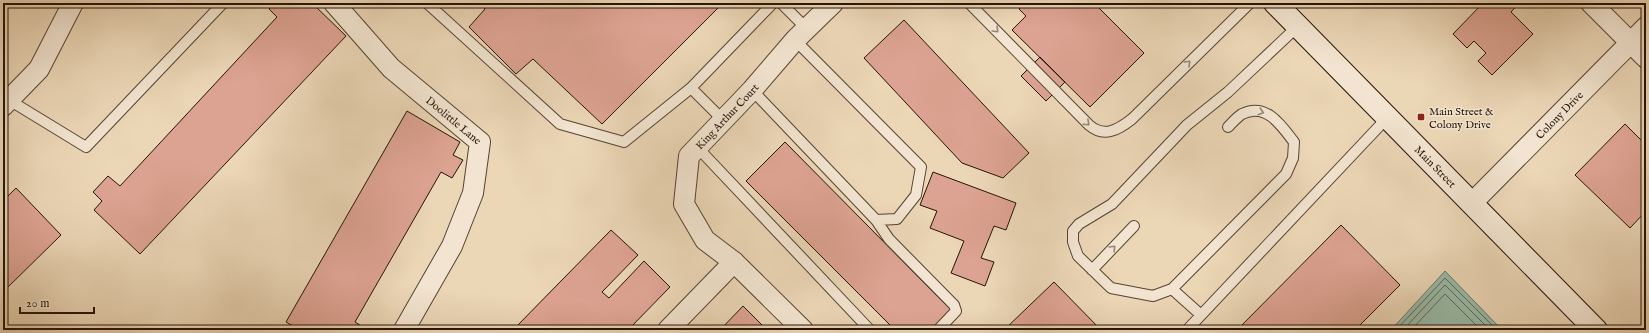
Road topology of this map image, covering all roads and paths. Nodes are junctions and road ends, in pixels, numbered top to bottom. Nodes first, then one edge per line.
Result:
1 (73, 3) edge
2 (223, 3) edge
3 (334, 3) edge
4 (427, 3) edge
5 (773, 3) edge
6 (781, 3) edge
7 (833, 3) edge
8 (969, 3) edge
9 (1250, 3) edge
10 (1275, 3) edge
11 (1592, 3) edge
12 (1298, 26) junction
13 (1646, 27) edge
14 (801, 35) junction
15 (1631, 42) junction
16 (1646, 58) edge
17 (691, 88) junction
18 (752, 90) junction
19 (6, 103) edge
20 (1387, 118) junction
21 (724, 120) junction
22 (1228, 127) dead end
23 (698, 148) junction
24 (1472, 204) junction
25 (876, 220) junction
26 (1134, 226) dead end
27 (734, 262) junction
28 (1092, 270) junction
29 (1172, 289) junction
30 (1201, 315) junction
31 (404, 330) edge
32 (668, 330) edge
33 (804, 330) edge
34 (870, 330) edge
35 (938, 330) edge
36 (1188, 330) edge
37 (1596, 330) edge

1 - 19 street
2 - 19 lane
3 - 31 street, Doolittle Lane
4 - 17 lane
5 - 17 lane
6 - 14 lane
7 - 14 street, King Arthur Court
8 -> 9 lane
10 - 12 main road, Main Street
11 - 15 street
12 - 20 main road, Main Street
12 - 28 lane
13 - 15 street, Colony Drive
14 - 18 street, King Arthur Court
14 - 25 lane
15 - 16 street
15 - 24 street, Colony Drive
17 - 21 lane
18 - 21 street, King Arthur Court
18 - 25 lane
20 - 24 main road, Main Street
20 - 30 lane
21 - 23 street, King Arthur Court
22 -> 29 lane
23 - 27 street, King Arthur Court
23 - 34 lane
24 - 37 main road, Main Street
25 - 35 lane
28 -> 26 lane
27 - 32 street
27 - 33 street, King Arthur Court
28 - 29 lane
29 - 30 lane
30 - 36 lane

